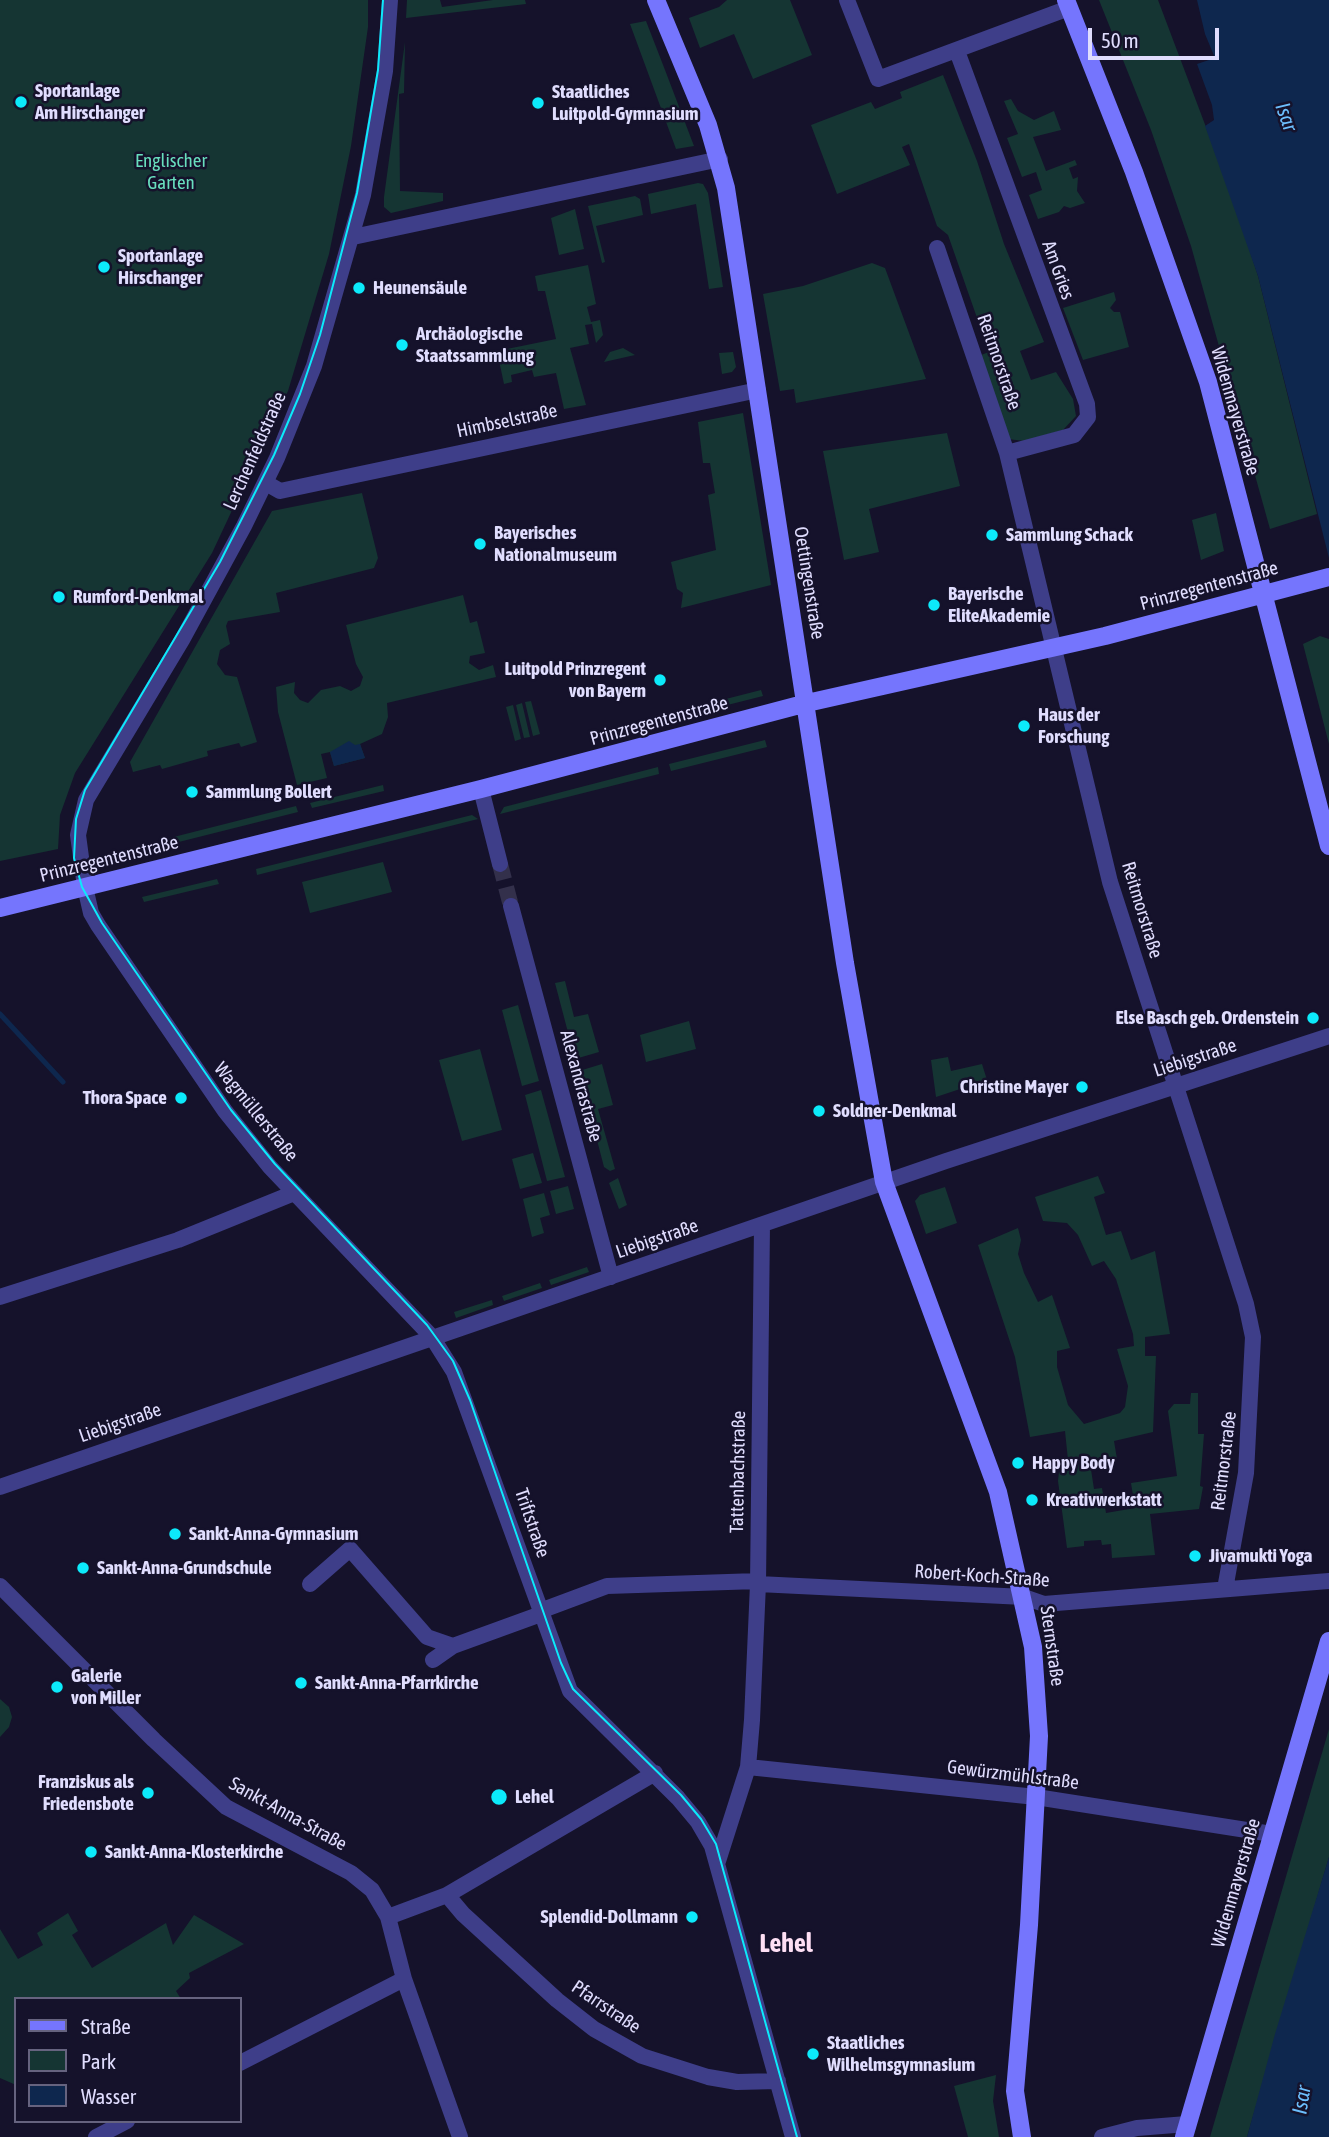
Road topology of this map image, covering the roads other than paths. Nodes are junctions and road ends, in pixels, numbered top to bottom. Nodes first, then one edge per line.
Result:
1 (390, 0) edge
2 (656, 0) edge
3 (847, 0) edge
4 (1068, 4) edge
5 (957, 51) junction
6 (720, 159) junction
7 (353, 237) junction
8 (937, 248) dead end
9 (758, 390) junction
10 (1007, 453) junction
11 (266, 483) junction
12 (1329, 577) edge
13 (1262, 593) junction
14 (1053, 646) junction
15 (807, 703) junction
16 (481, 789) junction
17 (1329, 846) edge
18 (500, 864) tunnel mouth
19 (85, 887) junction
20 (511, 906) tunnel mouth
21 (0, 908) edge
22 (1329, 1036) edge
23 (1175, 1087) junction
24 (884, 1182) junction
25 (295, 1193) junction
26 (762, 1225) junction
27 (611, 1277) junction
28 (0, 1297) edge
29 (432, 1338) junction
30 (0, 1487) edge
31 (1329, 1581) edge
32 (758, 1583) junction
33 (310, 1584) dead end
34 (0, 1586) edge
35 (1225, 1589) junction
36 (1024, 1597) junction
37 (541, 1612) junction
38 (1329, 1641) edge
39 (453, 1646) junction
40 (433, 1660) dead end
41 (748, 1767) junction
42 (655, 1773) junction
43 (1036, 1797) junction
44 (1272, 1834) junction
45 (718, 1861) junction
46 (447, 1895) junction
47 (388, 1917) junction
48 (404, 1979) junction
49 (242, 2062) edge
50 (778, 2081) junction
51 (123, 2123) edge
52 (1186, 2130) edge
53 (96, 2137) edge
54 (460, 2137) edge
55 (793, 2137) edge
56 (1022, 2137) edge
57 (1102, 2137) edge

1 - 7 street, Lerchenfeldstraße
2 - 6 main road, Oettingenstraße
3 - 5 street
4 - 5 street
4 - 13 main road, Widenmayerstraße
5 - 10 street, Am Gries
6 - 7 street
6 - 9 main road, Oettingenstraße
7 - 11 street, Lerchenfeldstraße
8 - 10 street, Reitmorstraße
9 - 11 street, Himbselstraße
9 - 15 main road, Oettingenstraße
10 - 14 street, Reitmorstraße
11 - 19 street, Lerchenfeldstraße
12 - 13 main road, Prinzregentenstraße
13 - 14 main road, Prinzregentenstraße
13 - 17 main road, Widenmayerstraße
14 - 15 main road, Prinzregentenstraße
14 - 23 street, Reitmorstraße
15 - 16 main road, Prinzregentenstraße
15 - 24 main road, Oettingenstraße
16 - 18 street
16 - 19 main road, Prinzregentenstraße
19 - 21 main road, Prinzregentenstraße
19 - 25 street, Wagmüllerstraße
20 - 27 street, Alexandrastraße
22 - 23 street, Liebigstraße
23 - 24 street, Liebigstraße
23 - 35 street, Reitmorstraße
24 - 26 street, Liebigstraße
24 - 36 main road, Sternstraße
25 - 28 street
25 - 29 street, Wagmüllerstraße
26 - 27 street, Liebigstraße
26 - 32 street, Tattenbachstraße
27 - 29 street, Liebigstraße
29 - 30 street, Liebigstraße
29 - 37 street, Triftstraße
31 - 35 street, Robert-Koch-Straße
32 - 36 street, Robert-Koch-Straße
32 - 37 street, Robert-Koch-Straße
32 - 41 street, Tattenbachstraße
33 - 39 street
34 - 47 street, Sankt-Anna-Straße
35 - 36 street, Robert-Koch-Straße
36 - 43 main road, Sternstraße
37 - 39 street, Robert-Koch-Straße
37 - 42 street, Triftstraße
38 - 44 main road, Widenmayerstraße
39 - 40 street, Robert-Koch-Straße
41 - 43 street, Gewürzmühlstraße
41 - 45 street, Tattenbachstraße
42 - 45 street, Triftstraße
42 - 46 street
43 - 44 street, Gewürzmühlstraße
43 - 56 main road, Sternstraße
44 - 52 main road, Widenmayerstraße
45 - 50 street, Triftstraße
46 - 47 street
46 - 50 street, Pfarrstraße
47 - 48 street, Sankt-Anna-Straße
48 - 49 street
48 - 54 street, Sankt-Anna-Straße
50 - 55 street, Triftstraße
51 - 53 street
52 - 57 street

